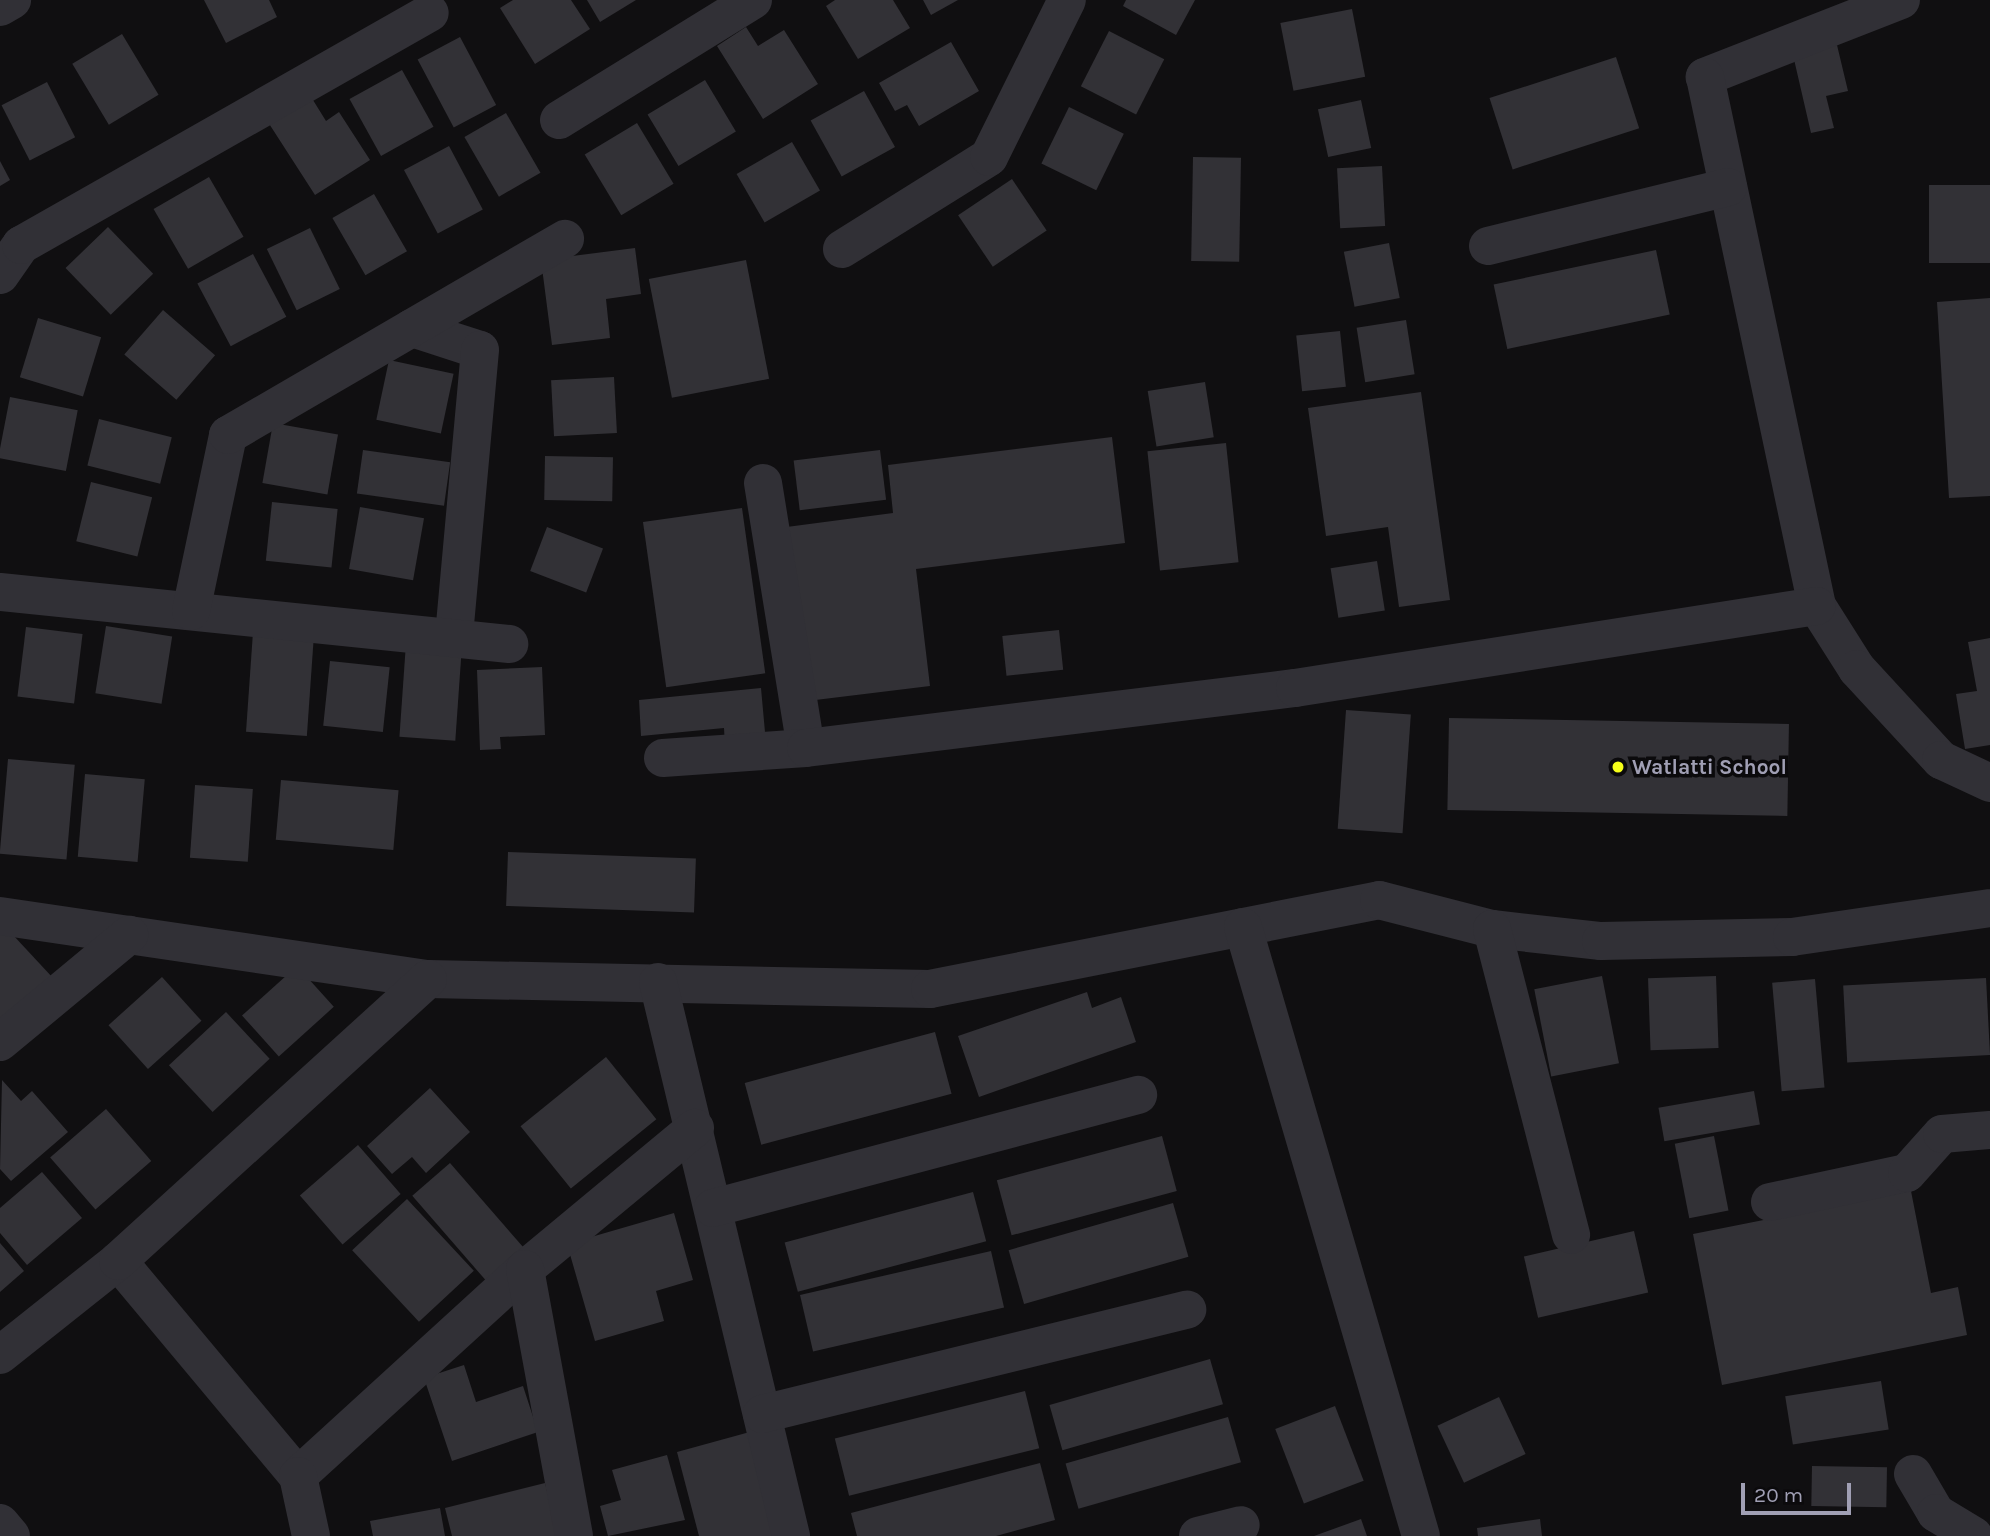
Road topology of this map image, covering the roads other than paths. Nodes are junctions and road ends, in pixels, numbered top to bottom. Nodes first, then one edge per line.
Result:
1 (12, 0) edge
2 (753, 0) edge
3 (1067, 0) edge
4 (1901, 0) edge
5 (0, 8) edge
6 (430, 13) dead end
7 (559, 120) dead end
8 (1728, 187) junction
9 (565, 239) dead end
10 (1488, 246) dead end
11 (842, 249) dead end
12 (0, 275) edge
13 (412, 328) junction
14 (763, 483) dead end
15 (0, 592) edge
16 (1818, 606) junction
17 (191, 611) junction
18 (454, 638) junction
19 (509, 644) dead end
20 (806, 748) junction
21 (663, 758) dead end
22 (1990, 783) edge
23 (1990, 908) edge
24 (0, 916) edge
25 (1243, 927) junction
26 (1492, 929) junction
27 (129, 935) junction
28 (428, 979) junction
29 (658, 982) junction
30 (0, 1042) edge
31 (1138, 1095) dead end
32 (695, 1128) junction
33 (1990, 1130) edge
34 (1770, 1202) dead end
35 (713, 1208) junction
36 (1571, 1235) dead end
37 (118, 1261) junction
38 (525, 1269) junction
39 (1187, 1310) dead end
40 (0, 1355) edge
41 (762, 1414) junction
42 (1913, 1474) dead end
43 (298, 1476) junction
44 (0, 1522) edge
45 (1241, 1525) dead end
46 (11, 1536) edge
47 (311, 1536) edge
48 (574, 1536) edge
49 (791, 1536) edge
50 (1198, 1536) edge
51 (1420, 1536) edge
52 (1974, 1536) edge

1 - 5 street
2 - 7 street
3 - 11 street
4 - 8 street
6 - 12 street
8 - 10 street
8 - 16 street
9 - 13 street
13 - 17 street
13 - 18 street
14 - 20 street
15 - 17 street
16 - 20 street
16 - 22 street
17 - 18 street
18 - 19 street
20 - 21 street
23 - 26 street
24 - 27 street
25 - 26 street
25 - 29 street
25 - 51 street
26 - 36 street
27 - 28 street
27 - 30 street
28 - 29 street
28 - 37 street
29 - 32 street
31 - 35 street
32 - 35 street
32 - 38 street
33 - 34 street
35 - 41 street
37 - 40 street
37 - 43 street
38 - 43 street
38 - 48 street
39 - 41 street
41 - 49 street
42 - 52 street
43 - 47 street
44 - 46 street
45 - 50 street

